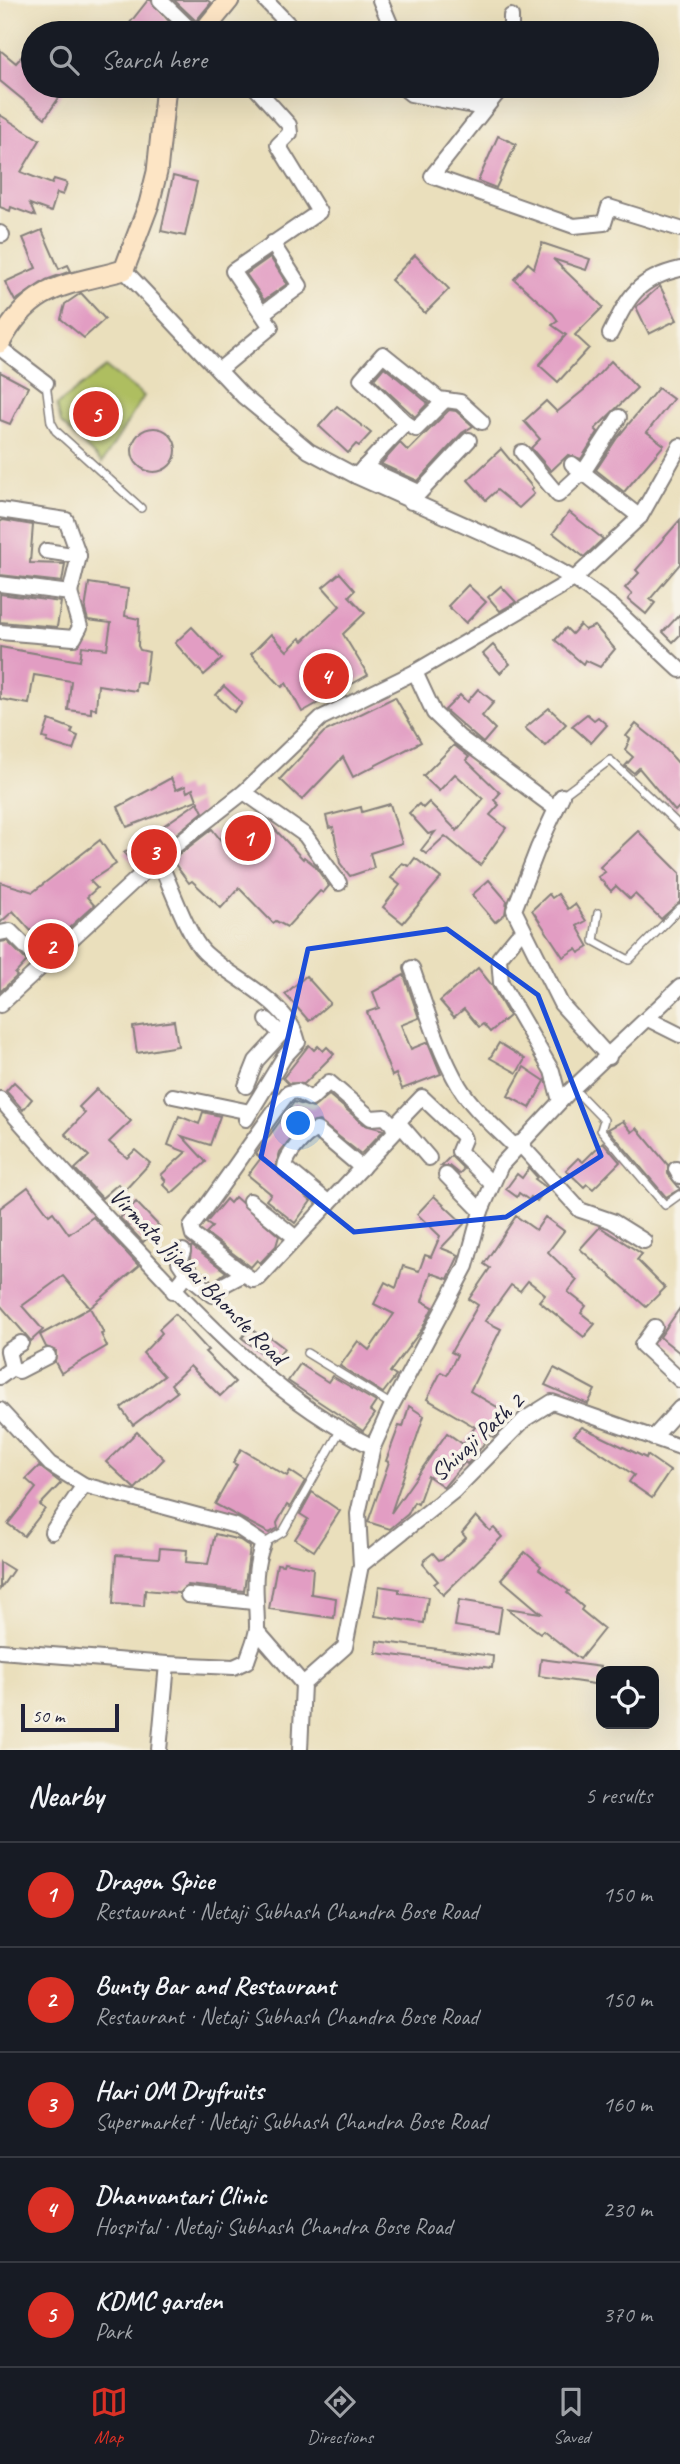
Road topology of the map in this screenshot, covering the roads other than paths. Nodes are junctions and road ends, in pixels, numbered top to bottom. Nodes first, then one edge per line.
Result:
1 (160, 0) edge
2 (229, 0) edge
3 (265, 0) edge
4 (380, 0) edge
5 (511, 16) dead end
6 (182, 21) edge
7 (212, 21) edge
8 (285, 21) edge
9 (389, 21) edge
10 (511, 21) edge
11 (165, 98) edge
12 (265, 98) edge
13 (432, 98) edge
14 (481, 98) edge
15 (494, 98) edge
16 (680, 229) edge
17 (272, 243) junction
18 (680, 269) edge
19 (124, 270) junction
20 (263, 313) junction
21 (610, 334) dead end
22 (0, 345) edge
23 (219, 370) junction
24 (46, 383) joint
25 (444, 401) junction
26 (619, 417) dead end
27 (482, 422) dead end
28 (406, 423) junction
29 (469, 440) dead end
30 (680, 446) edge
31 (522, 452) dead end
32 (578, 468) junction
33 (360, 472) junction
34 (415, 497) junction
35 (141, 508) dead end
36 (0, 510) edge
37 (640, 517) junction
38 (46, 551) dead end
39 (79, 556) junction
40 (574, 579) junction
41 (0, 584) edge
42 (69, 593) junction
43 (0, 632) edge
44 (680, 670) edge
45 (415, 672) junction
46 (244, 792) junction
47 (559, 803) junction
48 (680, 826) edge
49 (158, 859) junction
50 (339, 883) dead end
51 (680, 908) edge
52 (598, 913) dead end
53 (0, 933) edge
54 (517, 936) dead end
55 (43, 964) junction
56 (412, 968) dead end
57 (680, 987) edge
58 (0, 1005) edge
59 (648, 1019) junction
60 (267, 1020) dead end
61 (285, 1029) junction
62 (680, 1035) edge
63 (609, 1057) junction
64 (246, 1086) dead end
65 (573, 1088) junction
66 (173, 1096) dead end
67 (0, 1099) edge
68 (560, 1101) junction
69 (517, 1145) junction
70 (429, 1158) dead end
71 (362, 1168) junction
72 (471, 1172) dead end
73 (446, 1175) dead end
74 (491, 1183) junction
75 (460, 1189) junction
76 (679, 1195) edge
77 (250, 1201) dead end
78 (329, 1203) junction
79 (481, 1211) junction
80 (296, 1238) junction
81 (644, 1241) dead end
82 (183, 1251) dead end
83 (187, 1274) junction
84 (244, 1274) junction
85 (173, 1291) junction
86 (213, 1295) junction
87 (196, 1313) junction
88 (655, 1327) dead end
89 (21, 1343) dead end
90 (307, 1353) dead end
91 (48, 1356) dead end
92 (6, 1372) edge
93 (680, 1380) edge
94 (392, 1405) junction
95 (680, 1408) edge
96 (0, 1410) edge
97 (341, 1430) junction
98 (653, 1438) junction
99 (373, 1447) junction
100 (680, 1447) edge
101 (84, 1485) junction
102 (52, 1532) dead end
103 (263, 1544) junction
104 (361, 1565) junction
105 (188, 1595) dead end
106 (253, 1602) junction
107 (257, 1630) junction
108 (0, 1651) edge
109 (167, 1664) junction
110 (303, 1684) junction
111 (159, 1750) edge
112 (300, 1750) edge

1 - 6 street
2 - 7 street
3 - 8 street
4 - 9 street
5 - 10 street
11 - 19 street
12 - 17 street
13 - 14 street
15 - 16 street
17 - 20 street
17 - 20 street
18 - 21 street
19 - 22 street
19 - 23 street
20 - 23 street
22 - 24 street
23 - 33 street
24 - 35 lane
25 - 27 street
25 - 28 street
25 - 28 street
26 - 32 street
28 - 33 street
29 - 34 street
30 - 37 street
31 - 32 street
32 - 37 street
33 - 34 street
34 - 40 street
36 - 39 street
37 - 40 street
38 - 39 street
39 - 42 street
40 - 44 street
40 - 45 street
41 - 42 street
42 - 43 street
45 - 46 street
45 - 47 street
46 - 49 street
46 - 50 street
47 - 48 lane
47 - 63 street
49 - 55 street
49 - 61 street
51 - 52 lane
53 - 55 street
54 - 68 street
55 - 58 street
56 - 69 street
57 - 59 street
59 - 62 street
59 - 63 street
60 - 61 street
61 - 64 street
61 - 66 street
63 - 65 street
65 - 68 street
65 - 76 lane
67 - 85 street, Virmata Jijabai Bhonsle Road
68 - 69 street
69 - 74 street
69 - 81 street
70 - 74 street
71 - 78 street
71 - 78 street
71 - 84 street
72 - 75 street
73 - 75 street
74 - 79 street
75 - 79 street
77 - 80 street
78 - 80 street
79 - 94 street
80 - 84 street
82 - 83 street
83 - 85 street
83 - 86 street
84 - 86 street
85 - 87 street, Virmata Jijabai Bhonsle Road
86 - 87 street
87 - 97 street, Virmata Jijabai Bhonsle Road
88 - 93 street
89 - 92 street
90 - 94 lane
91 - 92 street
94 - 99 street
95 - 98 street
96 - 101 street
97 - 99 street, Virmata Jijabai Bhonsle Road
97 - 103 lane
98 - 100 street, Shivaji Path 2
98 - 104 street, Shivaji Path 2
99 - 104 street
101 - 102 street
101 - 103 street
103 - 106 street
104 - 110 street
105 - 106 street
106 - 107 street
107 - 109 street
107 - 110 street
108 - 109 street
109 - 111 street
110 - 112 street

